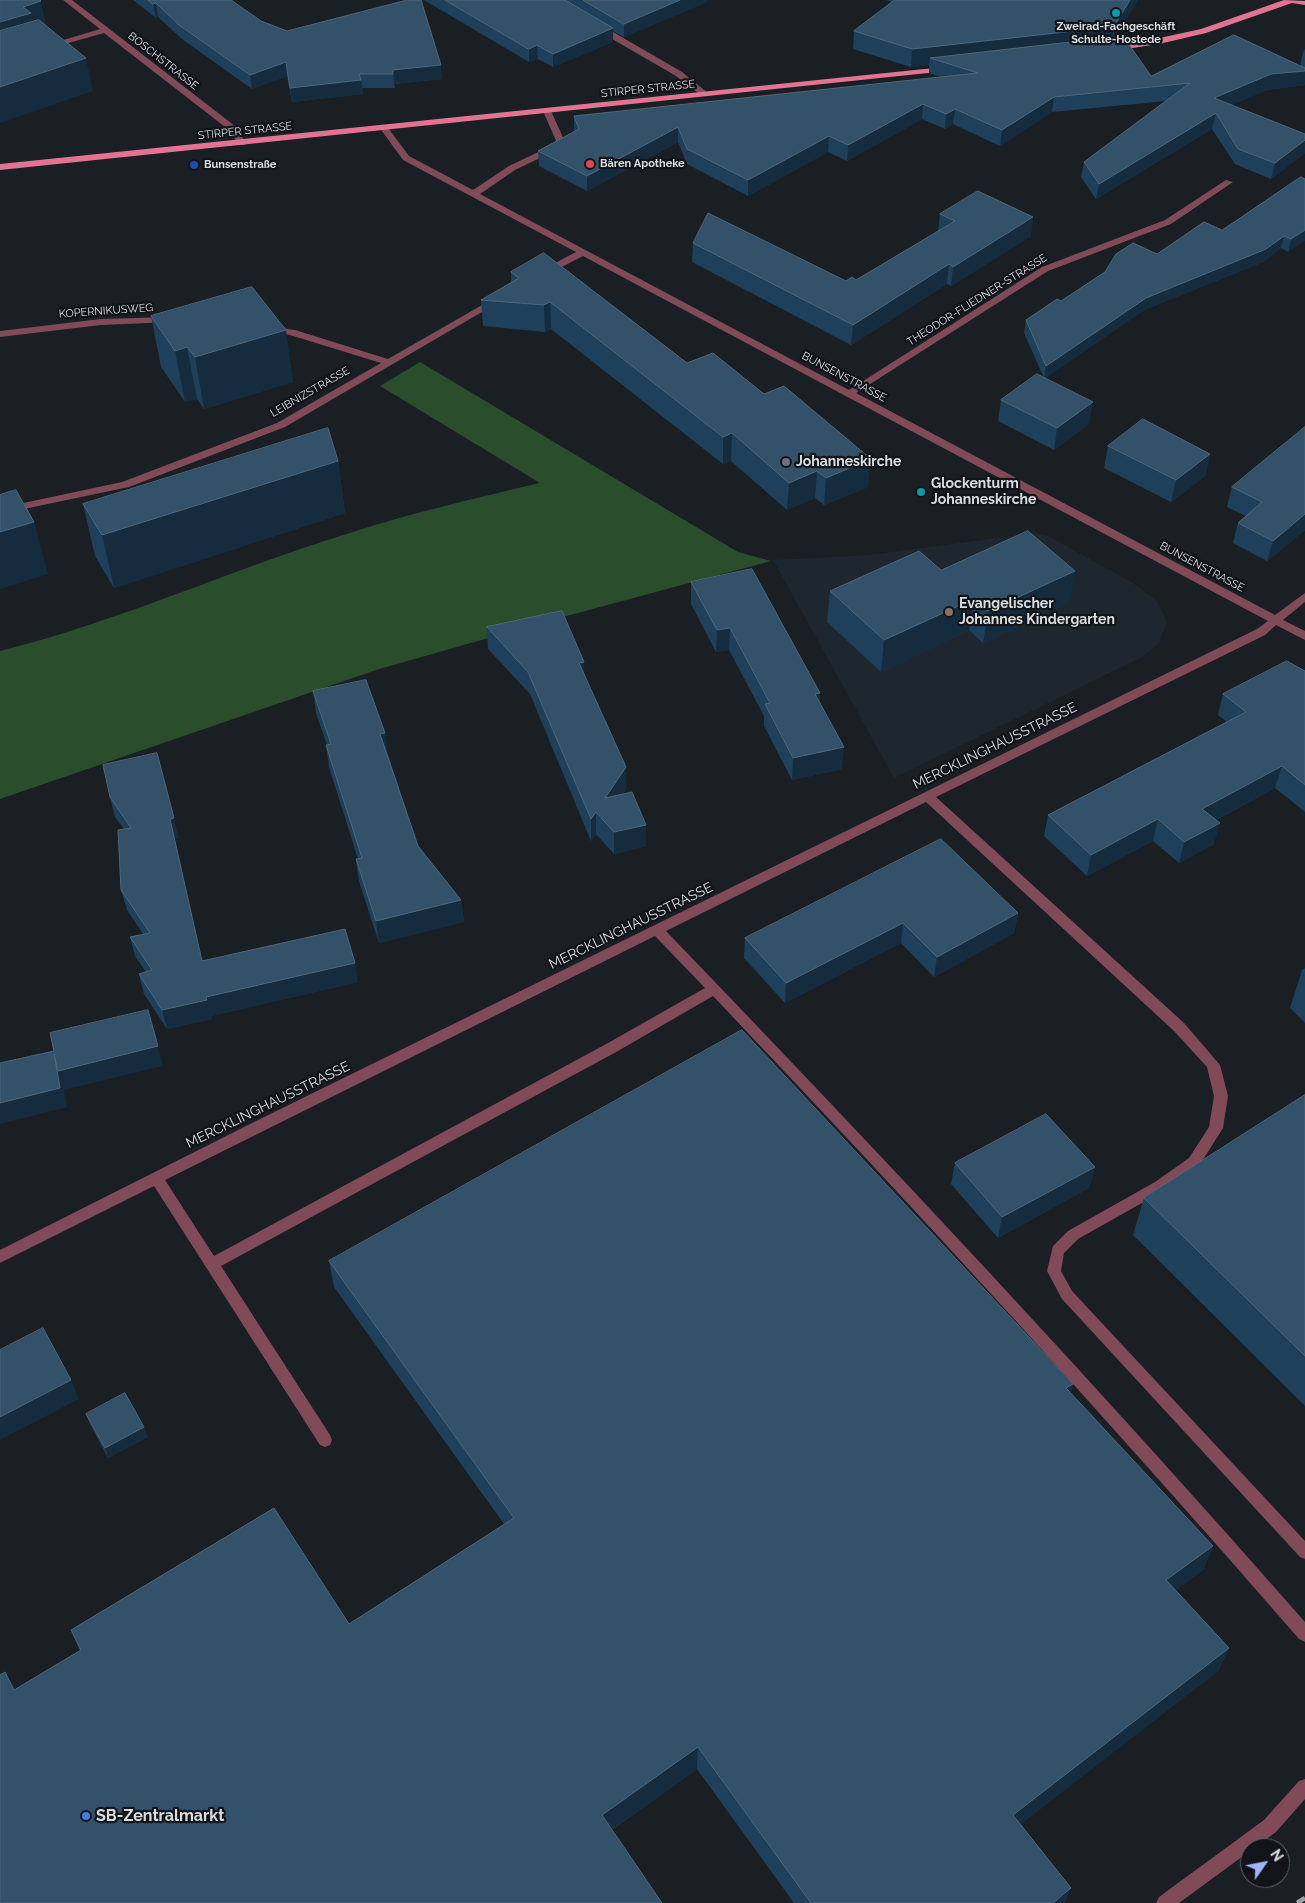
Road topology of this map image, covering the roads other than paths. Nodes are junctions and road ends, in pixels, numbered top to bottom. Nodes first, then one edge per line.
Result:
1 (67, 0) edge
2 (1291, 0) edge
3 (1305, 2) edge
4 (593, 25) edge
5 (105, 30) junction
6 (44, 49) edge
7 (1106, 50) edge
8 (951, 68) edge
9 (705, 94) junction
10 (547, 110) junction
11 (383, 127) junction
12 (242, 143) junction
13 (0, 167) edge
14 (1229, 182) dead end
15 (474, 194) junction
16 (583, 252) junction
17 (534, 278) edge
18 (509, 293) edge
19 (179, 320) edge
20 (255, 326) edge
21 (0, 334) edge
22 (388, 362) junction
23 (849, 394) junction
24 (0, 511) edge
25 (1305, 596) edge
26 (1276, 621) junction
27 (1305, 636) edge
28 (927, 796) junction
29 (657, 930) junction
30 (714, 989) junction
31 (156, 1178) junction
32 (0, 1257) edge
33 (212, 1264) junction
34 (325, 1440) dead end
35 (1305, 1552) edge
36 (1305, 1634) edge
37 (1305, 1787) edge
38 (1165, 1903) edge

1 - 5 street, BOSCHSTRASSE
2 - 3 main road
2 - 7 main road
4 - 9 street
5 - 6 street
5 - 12 street, BOSCHSTRASSE
8 - 9 main road, STIRPER STRASSE
9 - 10 main road, STIRPER STRASSE
10 - 11 main road, STIRPER STRASSE
10 - 15 street
11 - 12 main road, STIRPER STRASSE
11 - 15 street, BUNSENSTRASSE
12 - 13 main road, STIRPER STRASSE
14 - 23 street, THEODOR-FLIEDNER-STRASSE
15 - 16 street, BUNSENSTRASSE
16 - 17 street
16 - 23 street, BUNSENSTRASSE
18 - 22 street, LEIBNIZSTRASSE
19 - 21 street, KOPERNIKUSWEG
20 - 22 street
22 - 24 street, LEIBNIZSTRASSE
23 - 26 street, BUNSENSTRASSE
25 - 26 street, MERCKLINGHAUSSTRASSE
26 - 27 street, BUNSENSTRASSE
26 - 28 street, MERCKLINGHAUSSTRASSE
28 - 29 street, MERCKLINGHAUSSTRASSE
28 - 35 street
29 - 30 street
29 - 31 street, MERCKLINGHAUSSTRASSE
30 - 33 street
30 - 36 street
31 - 32 street, MERCKLINGHAUSSTRASSE
31 - 33 street
33 - 34 street
37 - 38 street

